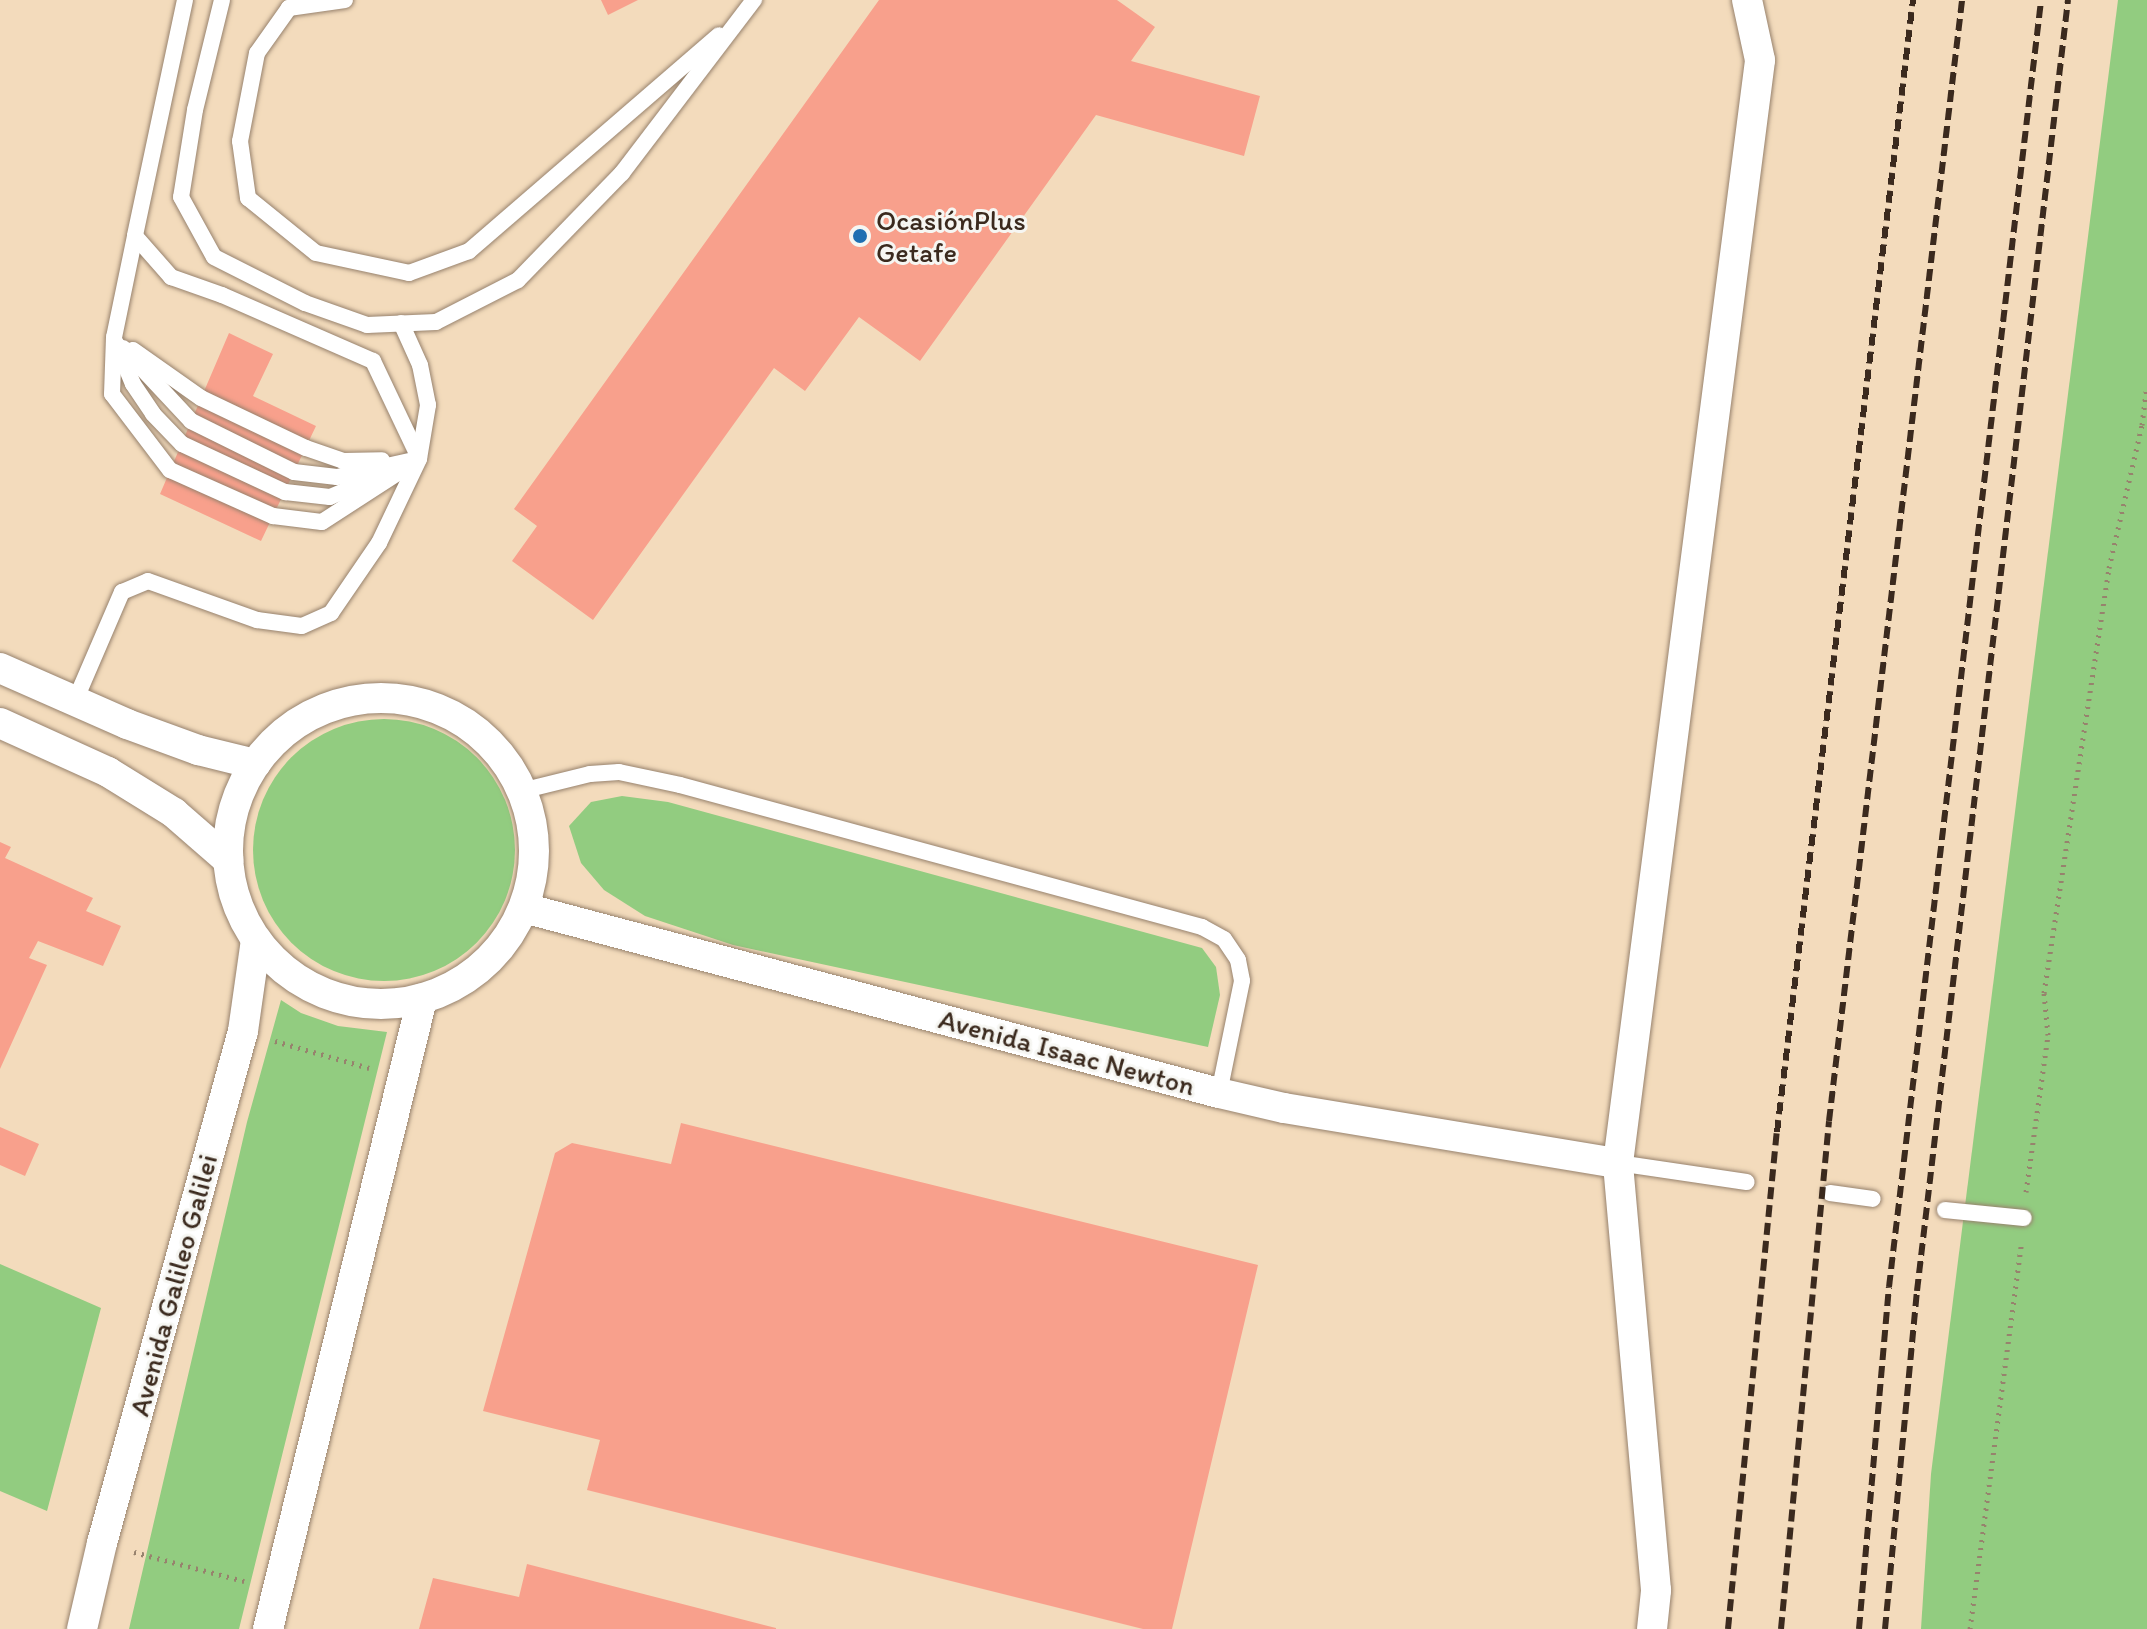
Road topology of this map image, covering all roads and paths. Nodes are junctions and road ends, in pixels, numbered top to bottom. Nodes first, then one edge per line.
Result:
1 (185, 0) edge
2 (222, 0) edge
3 (345, 0) edge
4 (1747, 0) edge
5 (751, 5) edge
6 (135, 236) junction
7 (401, 323) junction
8 (114, 337) junction
9 (2147, 386) edge
10 (419, 459) junction
11 (0, 668) edge
12 (75, 701) junction
13 (0, 723) edge
14 (255, 764) junction
15 (521, 791) junction
16 (228, 860) junction
17 (524, 908) junction
18 (256, 940) junction
19 (422, 999) junction
20 (243, 1031) junction
21 (403, 1078) junction
22 (1219, 1093) junction
23 (1618, 1163) junction
24 (1747, 1182) dead end
25 (1830, 1193) dead end
26 (1873, 1199) dead end
27 (1945, 1210) dead end
28 (2024, 1218) junction
29 (102, 1543) junction
30 (277, 1590) junction
31 (82, 1629) edge
32 (268, 1629) edge
33 (1652, 1629) edge
34 (1970, 1629) edge

1 - 6 lane
2 - 7 lane
3 - 5 lane
4 - 23 street
5 - 7 lane
6 - 8 lane
6 - 10 lane
7 - 10 lane
8 - 10 lane
8 - 10 lane
8 - 10 lane
8 - 10 lane
9 - 28 path
10 - 12 lane
11 - 12 street
12 - 14 street
13 - 16 street
14 - 15 street
14 - 16 street
15 - 17 street
15 - 22 lane
16 - 18 street
17 - 19 street
17 - 22 street, Avenida Isaac Newton
18 - 19 street
18 - 20 street, Avenida Galileo Galilei
19 - 21 street
20 - 21 path
20 - 29 street, Avenida Galileo Galilei
21 - 30 street
22 - 23 street, Avenida Isaac Newton
23 - 24 lane
23 - 33 street
25 - 26 lane
27 - 28 lane
28 - 34 path
29 - 30 path
29 - 31 street, Avenida Galileo Galilei
30 - 32 street

